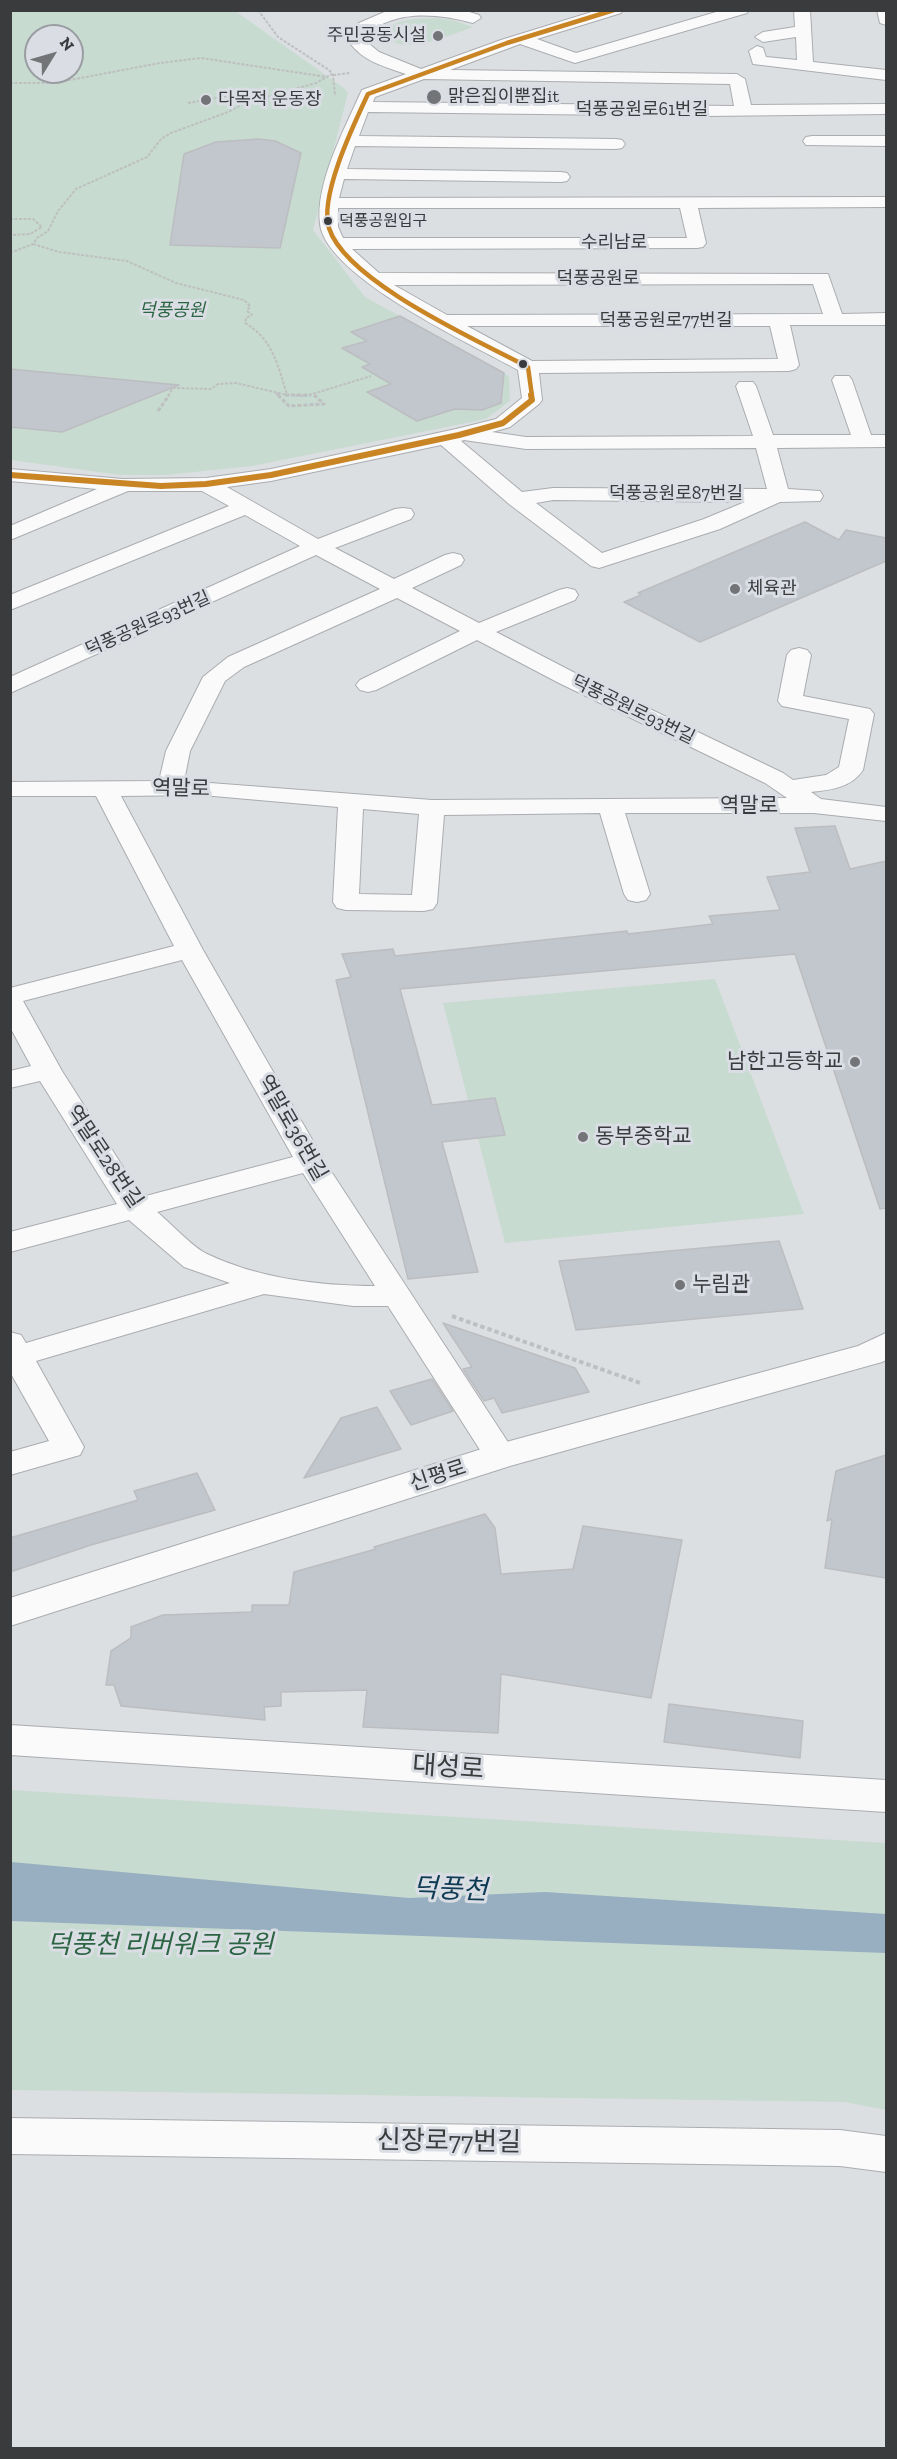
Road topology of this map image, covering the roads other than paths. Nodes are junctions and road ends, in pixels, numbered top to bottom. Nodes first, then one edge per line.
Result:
1 (616, 10) edge
2 (742, 10) edge
3 (802, 10) edge
4 (880, 10) edge
5 (445, 11) edge
6 (885, 11) edge
7 (473, 18) dead end
8 (886, 20) edge
9 (802, 31) junction
10 (521, 39) junction
11 (805, 65) junction
12 (420, 74) junction
13 (886, 75) edge
14 (519, 109) junction
15 (886, 109) edge
16 (744, 111) junction
17 (360, 113) junction
18 (348, 141) junction
19 (812, 141) dead end
20 (886, 141) edge
21 (518, 144) junction
22 (616, 144) dead end
23 (338, 174) junction
24 (518, 177) junction
25 (561, 177) dead end
26 (886, 202) edge
27 (330, 203) junction
28 (529, 203) junction
29 (688, 203) junction
30 (531, 243) junction
31 (340, 244) junction
32 (374, 279) junction
33 (533, 279) junction
34 (886, 319) edge
35 (445, 320) junction
36 (835, 320) junction
37 (548, 321) junction
38 (779, 321) junction
39 (528, 367) junction
40 (842, 380) dead end
41 (746, 386) dead end
42 (452, 436) junction
43 (765, 441) junction
44 (863, 441) junction
45 (886, 441) edge
46 (10, 475) edge
47 (206, 484) junction
48 (123, 485) junction
49 (779, 495) junction
50 (812, 496) dead end
51 (517, 499) junction
52 (245, 507) junction
53 (403, 514) dead end
54 (10, 534) edge
55 (317, 547) junction
56 (453, 560) dead end
57 (399, 589) junction
58 (567, 595) dead end
59 (10, 603) edge
60 (478, 631) junction
61 (799, 655) dead end
62 (368, 685) dead end
63 (10, 686) edge
64 (104, 788) junction
65 (170, 788) junction
66 (788, 788) junction
67 (10, 789) edge
68 (351, 801) junction
69 (610, 806) junction
70 (814, 806) junction
71 (432, 808) junction
72 (886, 814) edge
73 (637, 894) dead end
74 (190, 950) junction
75 (10, 996) edge
76 (10, 1001) edge
77 (48, 1071) junction
78 (10, 1080) edge
79 (310, 1162) junction
80 (135, 1209) junction
81 (10, 1242) edge
82 (263, 1284) junction
83 (395, 1296) junction
84 (13, 1352) edge
85 (881, 1352) edge
86 (501, 1456) junction
87 (10, 1464) edge
88 (10, 1612) edge
89 (10, 1740) edge
90 (886, 1796) edge
91 (10, 2136) edge
92 (886, 2154) edge

1 - 10 street
2 - 10 street
3 - 9 street
4 - 6 street
5 - 7 street
5 - 12 street
6 - 8 street
9 - 11 street
9 - 11 street
10 - 12 street
11 - 13 street
12 - 16 street
12 - 17 street
14 - 16 street, 덕풍공원로61번길
14 - 17 street, 덕풍공원로61번길
14 - 21 street
15 - 16 street, 덕풍공원로61번길
17 - 18 street
18 - 21 street
18 - 23 street
19 - 20 street
21 - 22 street
21 - 24 street
23 - 24 street
23 - 27 street
24 - 25 street
26 - 29 street, 수리남로
27 - 28 street, 수리남로
27 - 31 street
28 - 29 street, 수리남로
28 - 30 street
29 - 30 street, 수리남로
30 - 31 street
30 - 33 street
31 - 32 street
32 - 33 street, 덕풍공원로
32 - 35 street
33 - 36 street, 덕풍공원로
33 - 37 street
34 - 36 street, 덕풍공원로77번길
35 - 37 street, 덕풍공원로77번길
35 - 39 street
36 - 38 street, 덕풍공원로77번길
37 - 38 street, 덕풍공원로77번길
38 - 39 street
39 - 42 street
40 - 44 street
41 - 43 street
42 - 43 street
42 - 47 street
42 - 51 street
43 - 44 street
43 - 49 street
44 - 45 street
46 - 48 street
47 - 48 street
47 - 52 street, 덕풍공원로93번길
48 - 54 street
49 - 50 street
49 - 51 street, 덕풍공원로87번길
49 - 51 street
52 - 55 street, 덕풍공원로93번길
52 - 59 street
53 - 55 street
55 - 57 street, 덕풍공원로93번길
55 - 63 street, 덕풍공원로93번길
56 - 57 street
57 - 60 street, 덕풍공원로93번길
57 - 65 street
58 - 60 street
60 - 62 street
60 - 66 street, 덕풍공원로93번길
61 - 66 street
64 - 65 street, 역말로
64 - 67 street, 역말로
64 - 74 street, 역말로36번길
65 - 68 street, 역말로
66 - 70 street, 덕풍공원로93번길
68 - 71 street, 역말로
68 - 71 street
69 - 70 street, 역말로
69 - 71 street, 역말로
69 - 73 street
70 - 72 street, 역말로
74 - 75 street
74 - 79 street, 역말로36번길
76 - 77 street, 역말로28번길
77 - 78 street
77 - 80 street, 역말로28번길
79 - 80 street
79 - 83 street, 역말로36번길
80 - 81 street
80 - 82 street, 역말로28번길
82 - 83 street, 역말로28번길
82 - 84 street, 역말로28번길
83 - 86 street, 역말로36번길
84 - 87 street
85 - 86 street, 신평로
86 - 88 street, 신평로
89 - 90 street, 대성로
91 - 92 street, 신장로77번길

